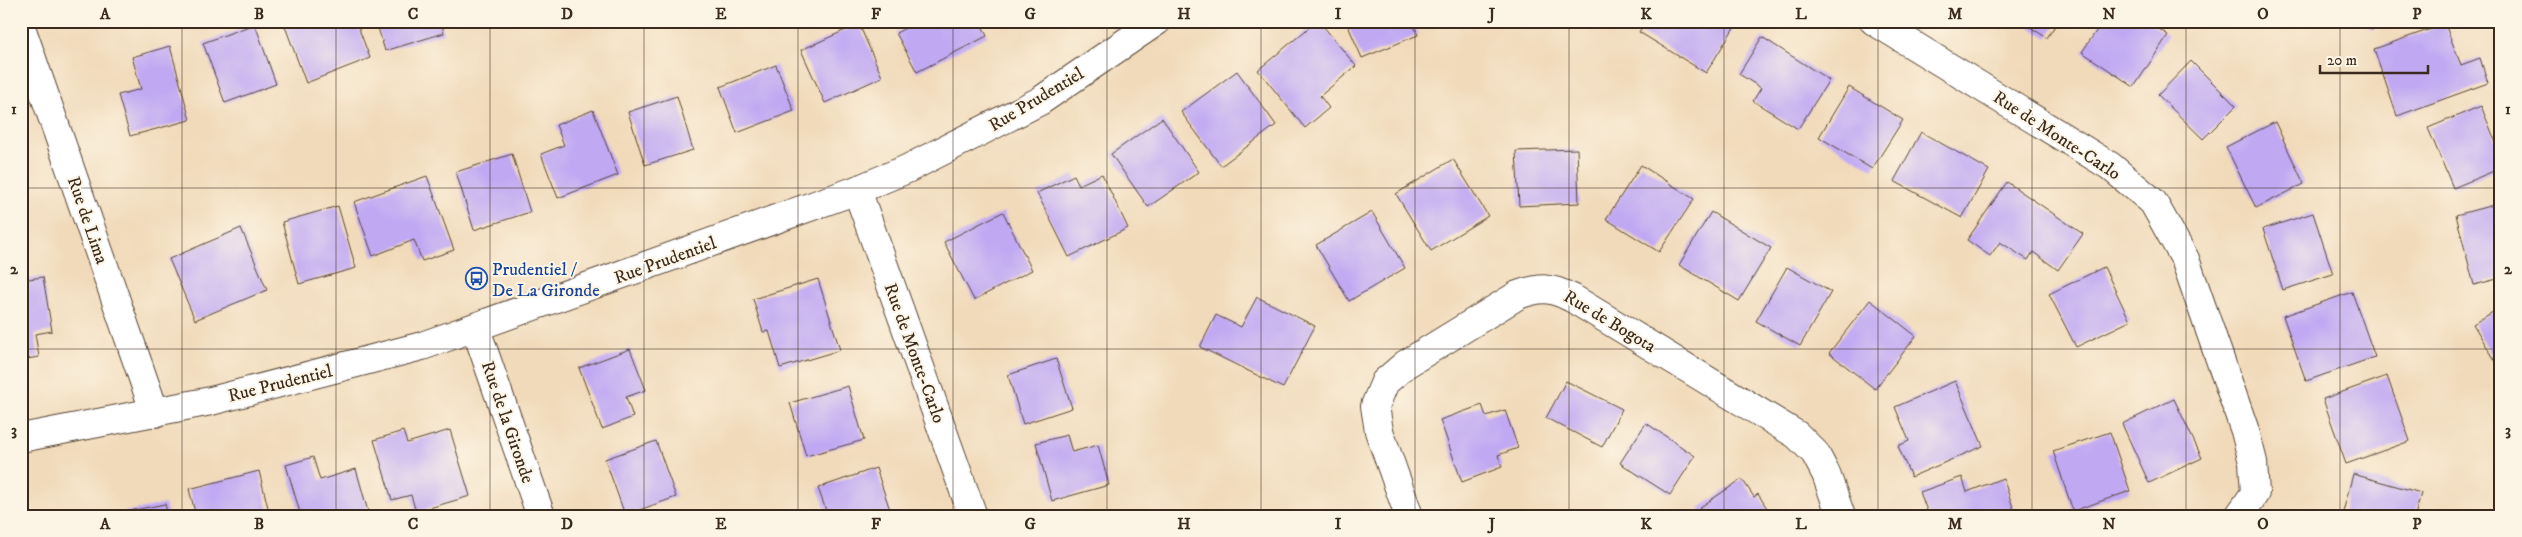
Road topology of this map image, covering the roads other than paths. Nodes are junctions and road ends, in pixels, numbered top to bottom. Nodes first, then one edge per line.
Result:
1 (44, 21) edge
2 (1157, 21) edge
3 (1874, 21) edge
4 (22, 28) edge
5 (857, 190) junction
6 (476, 328) junction
7 (155, 413) junction
8 (21, 438) edge
9 (541, 516) edge
10 (973, 516) edge
11 (1409, 516) edge
12 (1841, 516) edge
13 (2239, 516) edge

1 - 4 street
2 - 5 street, Rue Prudentiel
3 - 13 street, Rue de Monte-Carlo
4 - 7 street, Rue de Lima
5 - 6 street, Rue Prudentiel
5 - 10 street, Rue de Monte-Carlo
6 - 7 street, Rue Prudentiel
6 - 9 street, Rue de la Gironde
7 - 8 street, Rue Prudentiel
11 - 12 street, Rue de Bogota

